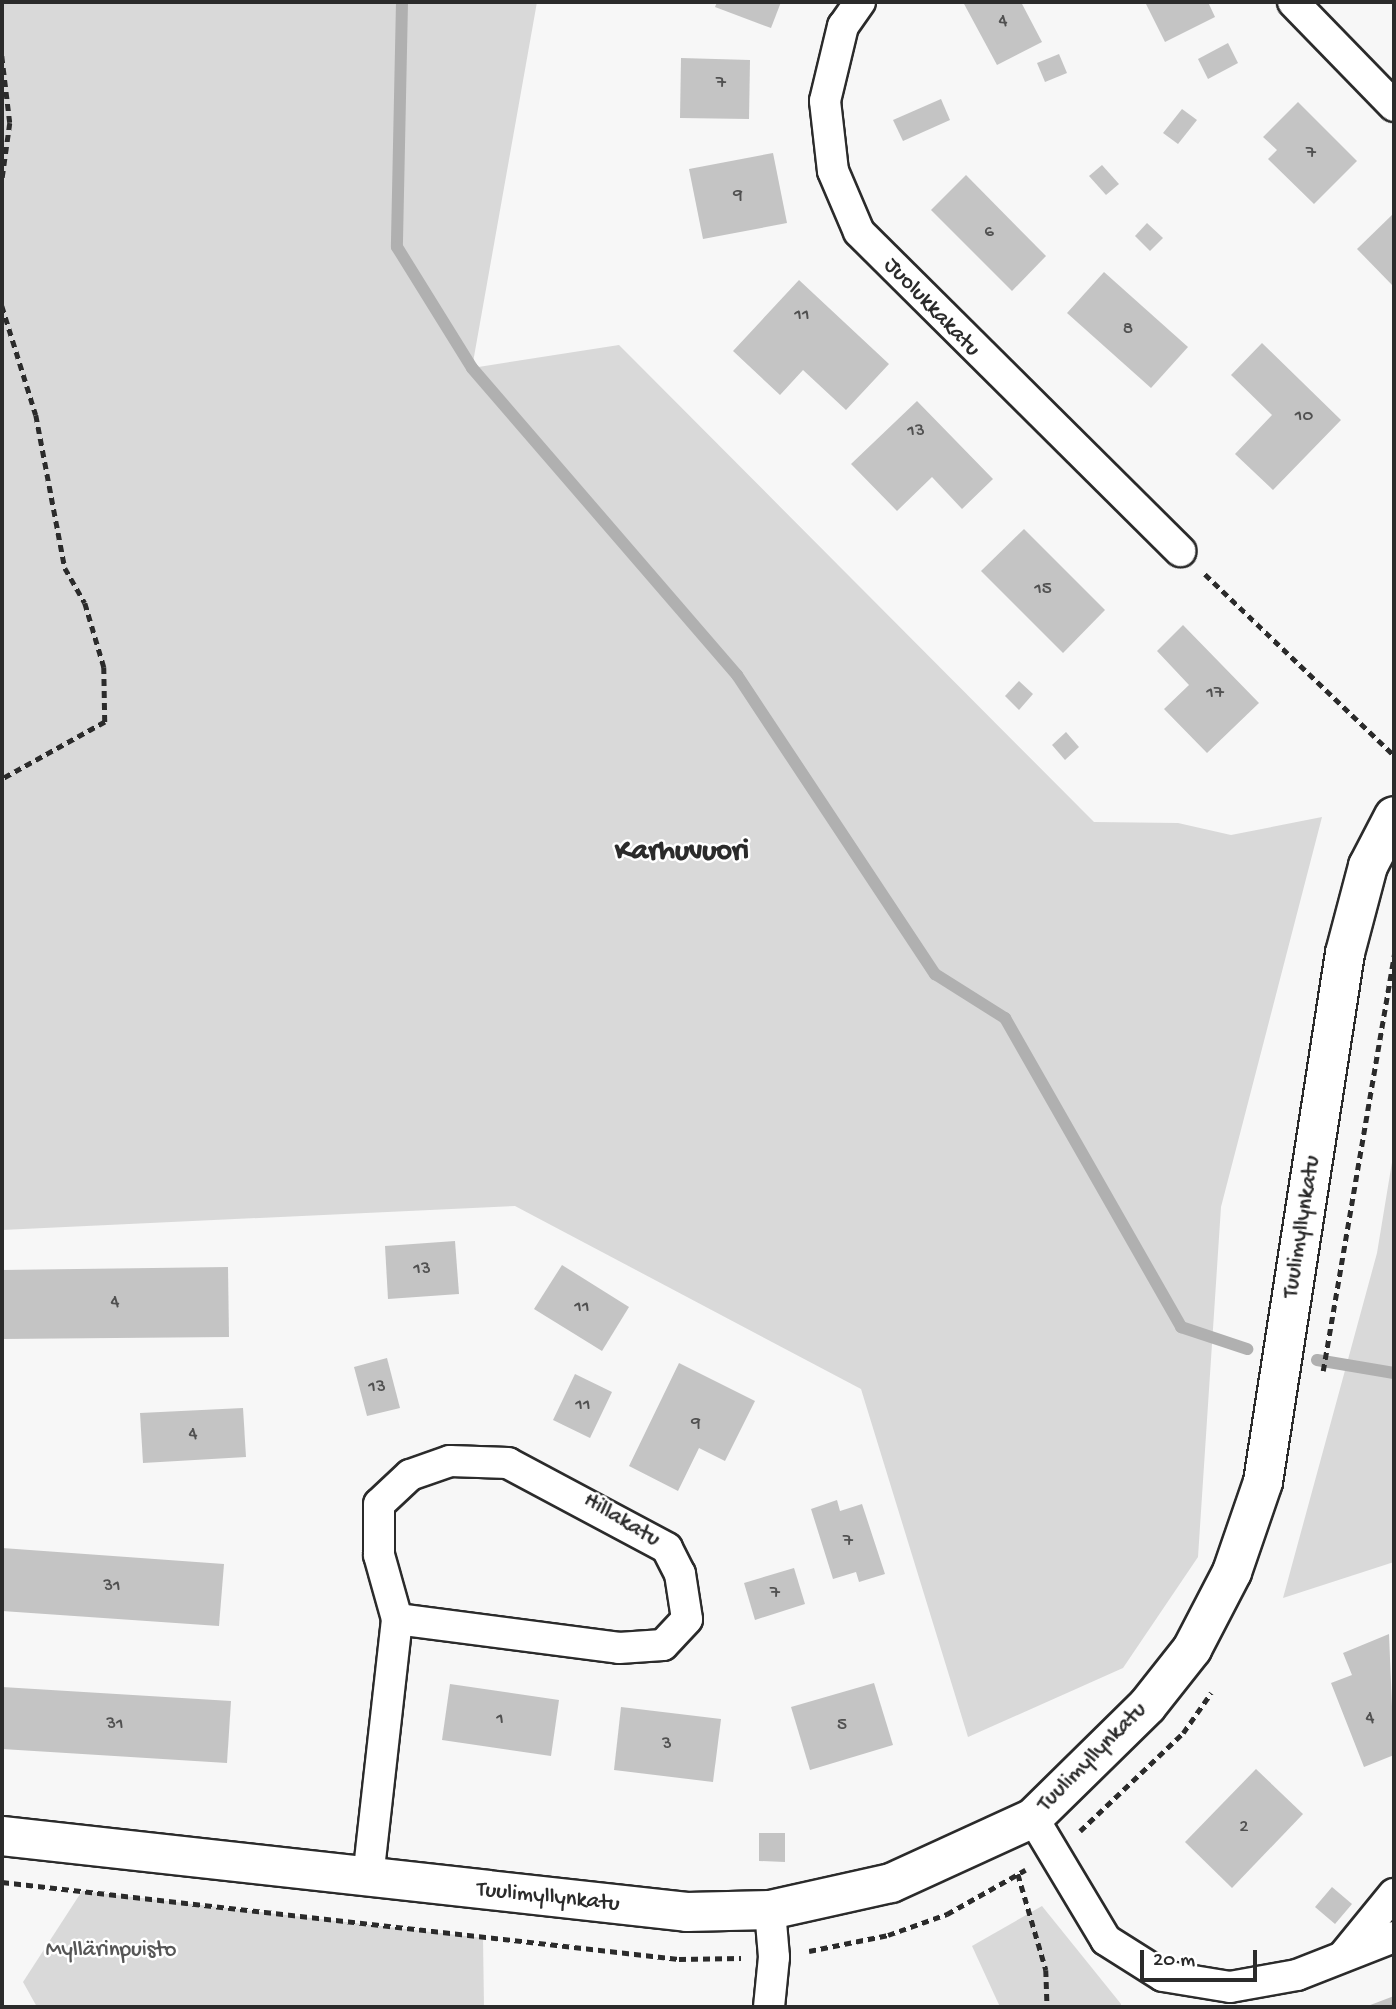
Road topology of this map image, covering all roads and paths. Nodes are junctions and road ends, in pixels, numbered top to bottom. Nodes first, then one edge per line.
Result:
1 (859, 2) edge
2 (1293, 2) edge
3 (2, 56) edge
4 (1394, 106) edge
5 (2, 181) edge
6 (2, 306) edge
7 (1180, 551) joint
8 (1394, 755) edge
9 (2, 779) edge
10 (1394, 816) edge
11 (1394, 954) edge
12 (1391, 984) edge
13 (1320, 1387) dead end
14 (397, 1619) junction
15 (1219, 1682) dead end
16 (1033, 1818) junction
17 (2, 1836) edge
18 (1054, 1854) junction
19 (1018, 1874) junction
20 (368, 1878) junction
21 (2, 1882) edge
22 (1394, 1894) edge
23 (770, 1910) junction
24 (1394, 1937) edge
25 (775, 1957) junction
26 (1341, 1958) junction
27 (769, 2007) edge
28 (1046, 2007) edge

1 - 7 street, Juolukkakatu
2 - 4 street
3 - 5 path
6 - 9 path
7 - 8 path
10 - 16 street, Tuulimyllynkatu
11 - 12 path
12 - 13 path
14 - 14 street, Hillakatu
14 - 20 street, Hillakatu
15 - 18 path
16 - 18 street
16 - 23 street, Tuulimyllynkatu
17 - 20 street, Tuulimyllynkatu
18 - 19 path
18 - 26 street
19 - 25 path
19 - 28 path
20 - 23 street, Tuulimyllynkatu
21 - 25 path
22 - 26 street
23 - 25 street
24 - 26 street
25 - 27 street

